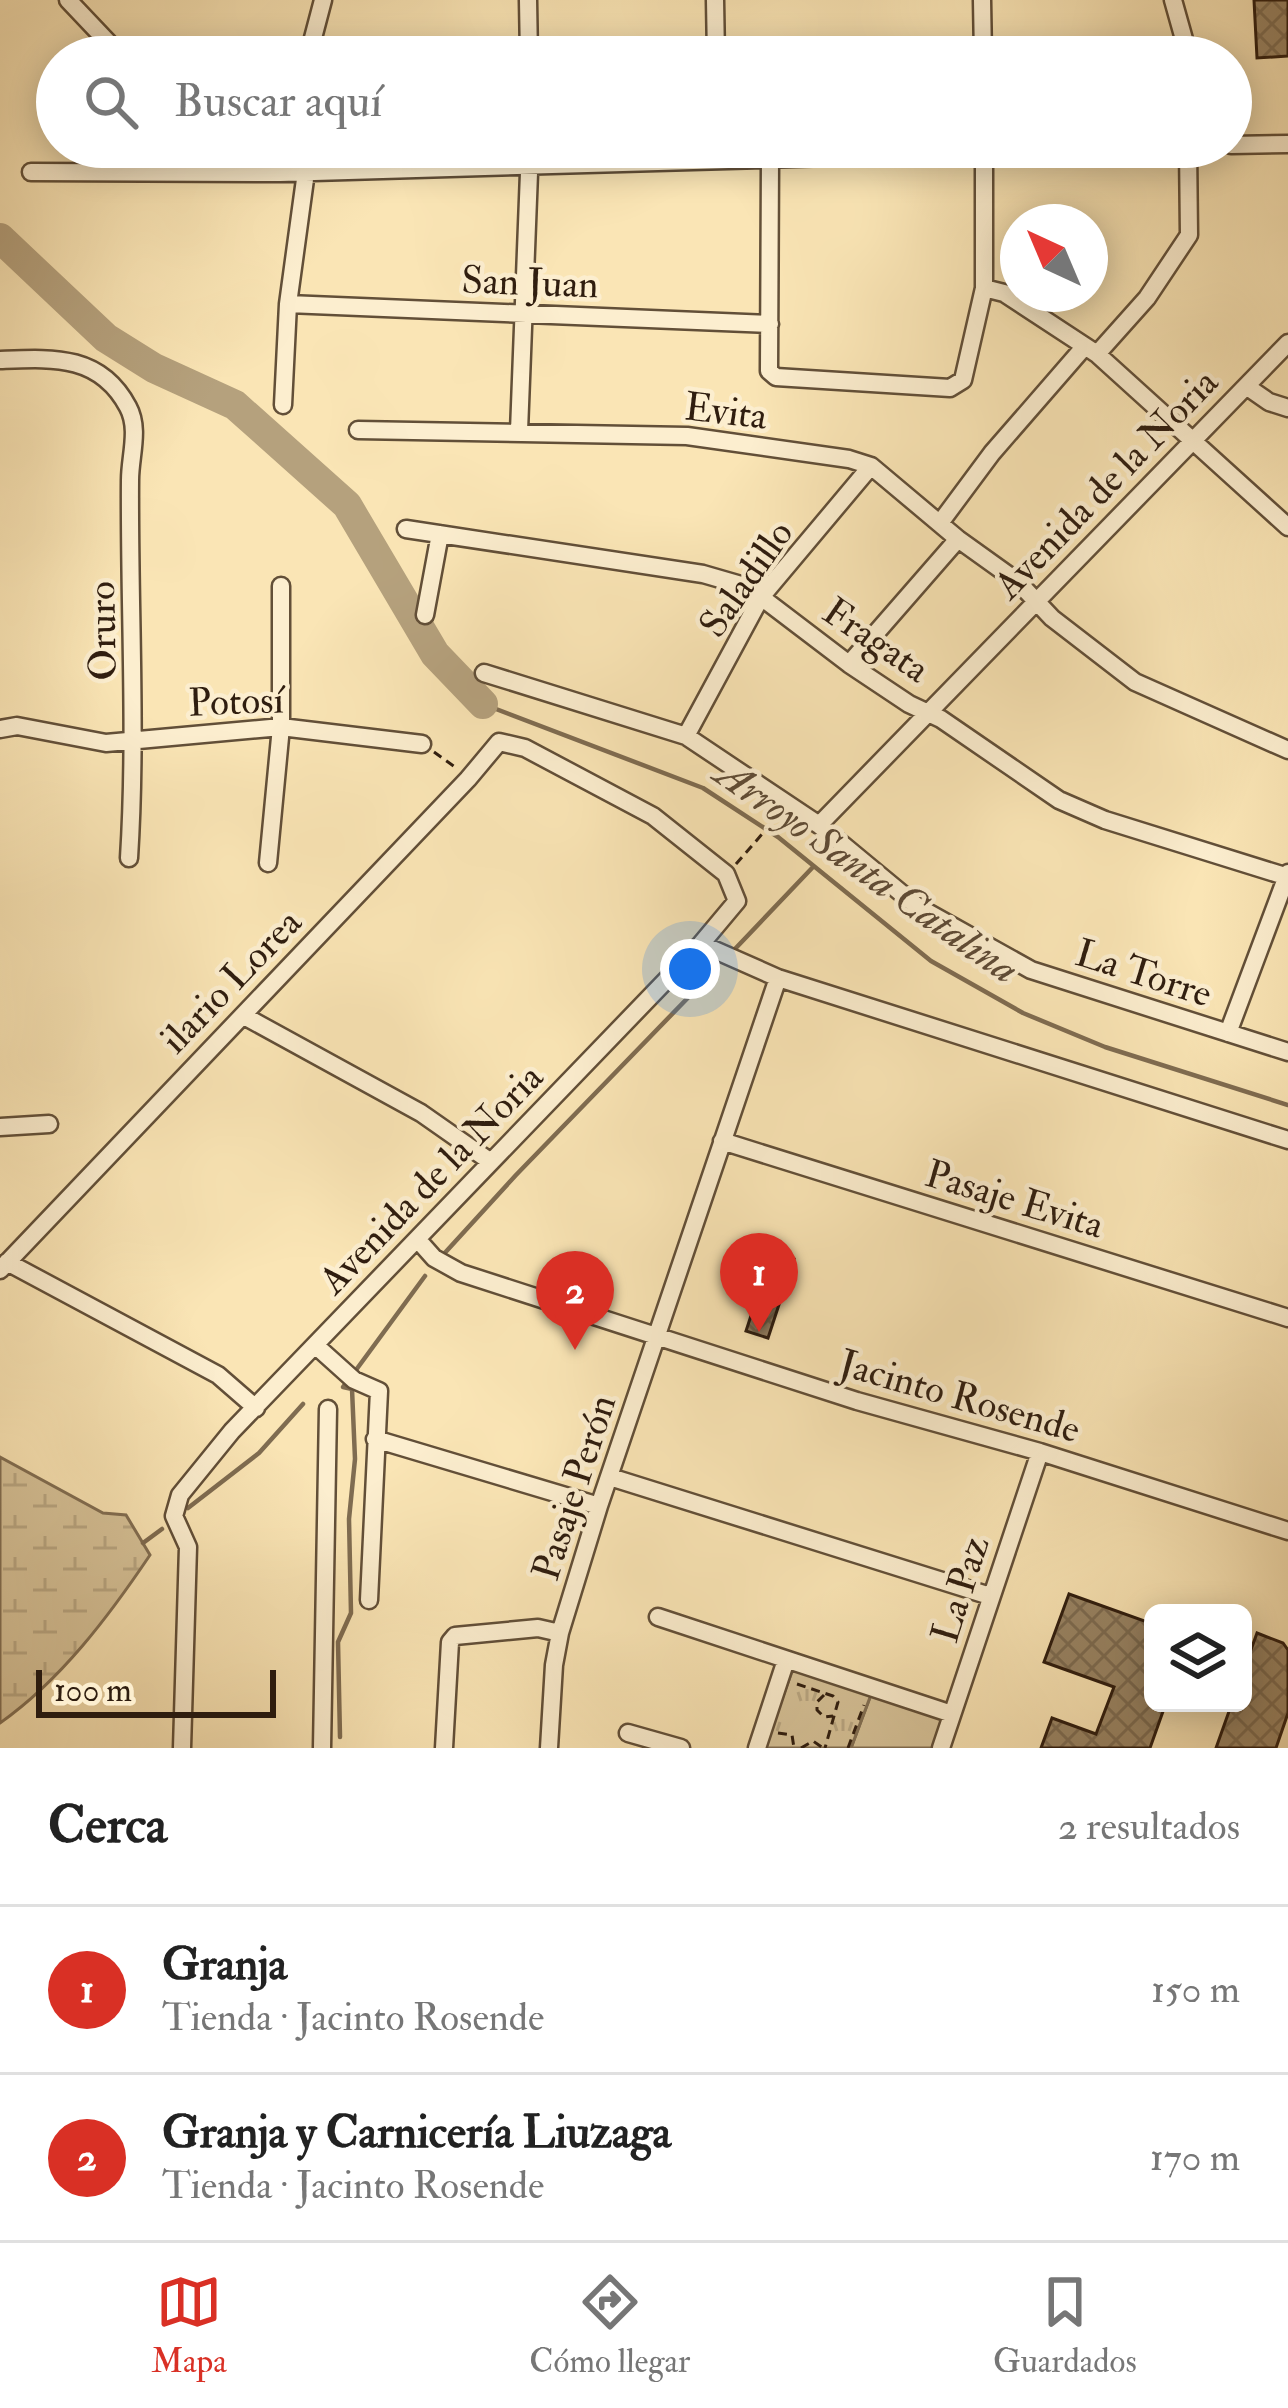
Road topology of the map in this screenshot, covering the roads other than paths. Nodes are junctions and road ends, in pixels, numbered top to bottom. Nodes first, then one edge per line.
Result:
1 (68, 0) edge
2 (323, 0) edge
3 (528, 0) edge
4 (715, 0) edge
5 (982, 0) edge
6 (1173, 0) edge
7 (102, 36) edge
8 (314, 36) edge
9 (529, 36) edge
10 (716, 36) edge
11 (983, 36) edge
12 (1183, 36) edge
13 (1288, 143) edge
14 (1252, 144) edge
15 (216, 168) edge
16 (281, 168) edge
17 (455, 168) edge
18 (530, 168) edge
19 (770, 168) edge
20 (984, 168) edge
21 (1188, 168) edge
22 (217, 171) junction
23 (31, 172) dead end
24 (306, 172) junction
25 (280, 173) junction
26 (984, 288) junction
27 (288, 304) junction
28 (526, 314) junction
29 (770, 324) junction
30 (1288, 343) edge
31 (1091, 350) junction
32 (0, 360) edge
33 (1246, 386) junction
34 (283, 405) dead end
35 (1288, 408) edge
36 (358, 430) dead end
37 (519, 430) junction
38 (1193, 440) junction
39 (871, 466) junction
40 (940, 523) junction
41 (1288, 527) edge
42 (406, 529) dead end
43 (440, 534) junction
44 (958, 539) junction
45 (281, 586) dead end
46 (761, 597) junction
47 (1036, 600) junction
48 (425, 615) dead end
49 (849, 664) junction
50 (484, 673) dead end
51 (928, 712) junction
52 (281, 728) junction
53 (0, 729) edge
54 (686, 736) junction
55 (134, 740) junction
56 (422, 745) road end
57 (1288, 750) edge
58 (819, 825) junction
59 (129, 858) dead end
60 (268, 863) dead end
61 (1288, 876) edge
62 (737, 901) joint
63 (701, 944) junction
64 (778, 978) junction
65 (244, 1016) junction
66 (1228, 1033) junction
67 (1288, 1052) edge
68 (49, 1124) dead end
69 (0, 1127) edge
70 (1288, 1140) edge
71 (722, 1141) junction
72 (491, 1162) junction
73 (418, 1240) junction
74 (4, 1266) edge
75 (1288, 1318) edge
76 (656, 1334) junction
77 (315, 1346) junction
78 (256, 1408) junction
79 (328, 1409) dead end
80 (375, 1439) junction
81 (1040, 1452) junction
82 (610, 1477) junction
83 (599, 1506) junction
84 (1288, 1531) edge
85 (990, 1596) junction
86 (369, 1600) dead end
87 (658, 1617) dead end
88 (560, 1633) junction
89 (786, 1660) junction
90 (952, 1714) junction
91 (628, 1733) dead end
92 (182, 1748) edge
93 (322, 1748) edge
94 (444, 1748) edge
95 (549, 1748) edge
96 (681, 1748) edge
97 (757, 1748) edge
98 (941, 1748) edge

1 - 7 street
2 - 8 street
3 - 9 street
4 - 10 street
5 - 11 street
6 - 12 street
13 - 14 street
15 - 22 street
16 - 25 street
17 - 24 street
18 - 28 street
19 - 29 street
20 - 26 street
21 - 31 street
22 - 23 street
22 - 25 street
24 - 25 street
24 - 27 street
26 - 29 street
26 - 31 street
27 - 28 street, San Juan
27 - 34 street
28 - 29 street, San Juan
28 - 37 street
30 - 33 street, Avenida de la Noria
31 - 38 street
31 - 40 street
32 - 55 street, Oruro
33 - 35 street
33 - 38 street, Avenida de la Noria
36 - 37 street, Evita
37 - 39 street, Evita
38 - 41 street
38 - 47 street, Avenida de la Noria
39 - 40 street, Evita
39 - 46 street, Saladillo
40 - 44 street, Evita
42 - 43 street, Fragata
43 - 46 street, Fragata
43 - 48 street
44 - 47 street, Evita
44 - 49 street
45 - 52 street
46 - 49 street, Fragata
46 - 54 street, Saladillo
47 - 51 street, Avenida de la Noria
47 - 57 street, Evita
49 - 51 street, Fragata
50 - 54 street, La Torre
51 - 58 street, Avenida de la Noria
51 - 61 street, Fragata
52 - 55 street, Potosí
52 - 56 street, Potosí
52 - 60 street
53 - 55 street, Potosí
54 - 58 street, La Torre
55 - 59 street, Oruro
58 - 66 street, La Torre
61 - 66 street
62 - 63 street, Avenida de la Noria
62 - 65 street, ilario Lorea
63 - 64 street
63 - 72 street, Avenida de la Noria
64 - 70 street
64 - 71 street, Pasaje Perón
65 - 72 street
65 - 74 street, ilario Lorea
66 - 67 street, La Torre
68 - 69 street
71 - 75 street, Pasaje Evita
71 - 76 street, Pasaje Perón
72 - 73 street, Avenida de la Noria
73 - 76 street, Jacinto Rosende
73 - 77 street, Avenida de la Noria
74 - 78 street
76 - 81 street, Jacinto Rosende
76 - 82 street, Pasaje Perón
77 - 78 street, Avenida de la Noria
77 - 80 street
78 - 92 street, Avenida de la Noria
79 - 93 street
80 - 83 street
80 - 86 street
81 - 84 street, Jacinto Rosende
81 - 85 street, La Paz
82 - 83 street, Pasaje Perón
82 - 85 street
83 - 88 street, Pasaje Perón
85 - 90 street, La Paz
87 - 89 street
88 - 94 street
88 - 95 street, Pasaje Perón
89 - 90 street
89 - 97 street
90 - 98 street, La Paz
91 - 96 street

